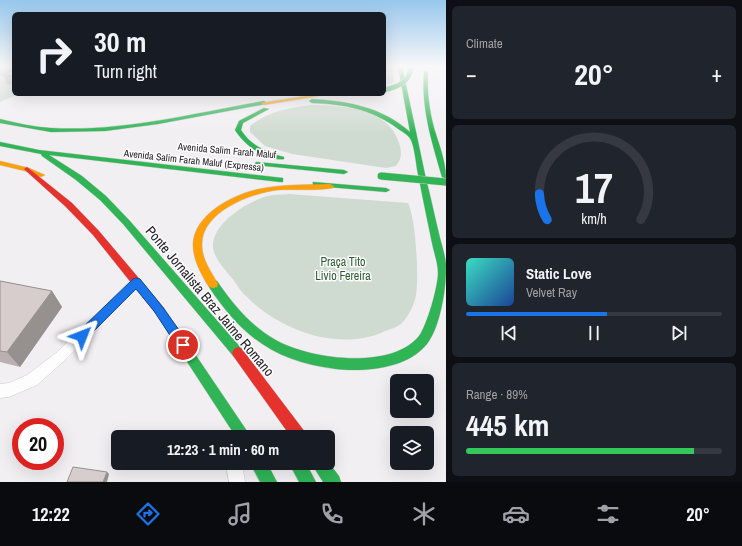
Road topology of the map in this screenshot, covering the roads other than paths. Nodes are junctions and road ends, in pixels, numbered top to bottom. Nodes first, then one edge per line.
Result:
1 (404, 88) edge
2 (424, 88) edge
3 (433, 88) edge
4 (435, 94) dead end
5 (276, 96) edge
6 (308, 96) edge
7 (252, 106) junction
8 (0, 121) edge
9 (128, 126) junction
10 (9, 133) dead end
11 (414, 139) junction
12 (0, 144) edge
13 (39, 152) junction
14 (0, 163) edge
15 (250, 163) dead end
16 (27, 170) junction
17 (330, 171) junction
18 (352, 173) dead end
19 (378, 176) dead end
20 (446, 177) edge
21 (57, 181) dead end
22 (446, 182) edge
23 (330, 186) junction
24 (390, 190) dead end
25 (416, 193) dead end
26 (438, 195) dead end
27 (89, 199) dead end
28 (126, 222) junction
29 (443, 274) junction
30 (136, 282) junction
31 (446, 286) edge
32 (233, 346) junction
33 (0, 391) edge
34 (225, 408) junction
35 (267, 409) dead end
36 (229, 430) edge
37 (239, 430) edge
38 (295, 430) edge
39 (235, 470) edge
40 (262, 470) edge
41 (301, 470) edge
42 (324, 470) edge
43 (237, 482) edge
44 (269, 482) edge
45 (308, 482) edge
46 (333, 482) edge

1 - 11 highway
2 - 20 highway
3 - 4 highway
5 - 9 highway
6 - 7 highway
7 - 9 highway
7 - 10 highway
8 - 9 highway
11 - 17 highway
11 - 29 highway
12 - 13 highway, Avenida Salim Farah Maluf (Expressa)
13 - 23 highway, Avenida Salim Farah Maluf (Expressa)
13 - 28 highway
14 - 16 highway
15 - 17 highway, Avenida Salim Farah Maluf
16 - 21 highway
16 - 30 highway
17 - 18 highway, Avenida Salim Farah Maluf
19 - 22 highway, bridge
23 - 24 highway, Avenida Salim Farah Maluf (Expressa)
23 - 29 highway
25 - 26 highway
27 - 28 highway
28 - 32 highway, Ponte Jornalista Braz Jaime Romano
29 - 31 highway
30 - 33 lane
30 - 34 highway
32 - 35 highway
32 - 38 highway, Ponte Jornalista Braz Jaime Romano
34 - 36 lane
34 - 37 highway
39 - 43 lane
40 - 44 highway
41 - 45 highway
42 - 46 highway

